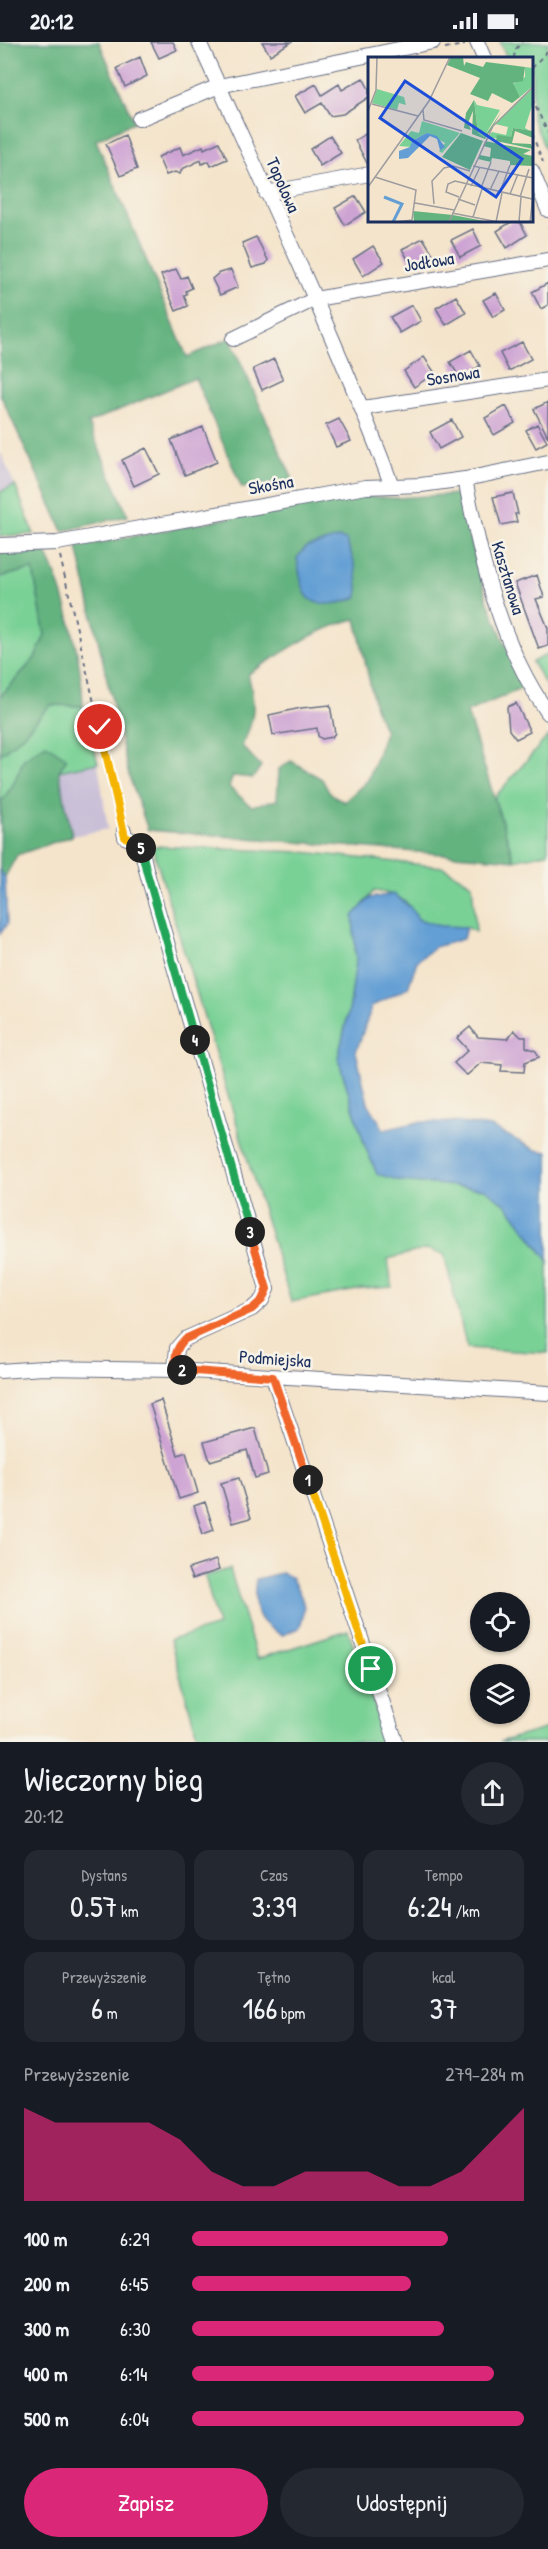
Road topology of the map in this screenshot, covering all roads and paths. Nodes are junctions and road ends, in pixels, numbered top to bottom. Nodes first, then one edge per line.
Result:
1 (199, 42) edge
2 (433, 42) edge
3 (477, 42) edge
4 (522, 42) edge
5 (548, 50) edge
6 (484, 57) edge
7 (514, 57) edge
8 (533, 66) edge
9 (219, 86) junction
10 (533, 103) edge
11 (139, 119) dead end
12 (548, 133) edge
13 (533, 138) edge
14 (544, 163) dead end
15 (368, 174) edge
16 (533, 176) edge
17 (266, 192) junction
18 (548, 210) edge
19 (548, 260) edge
20 (315, 299) junction
21 (233, 339) dead end
22 (548, 380) edge
23 (363, 408) junction
24 (548, 462) edge
25 (465, 479) junction
26 (392, 486) junction
27 (57, 543) junction
28 (0, 545) edge
29 (548, 713) edge
30 (124, 831) joint
31 (175, 1370) junction
32 (0, 1371) edge
33 (273, 1377) junction
34 (548, 1393) edge
35 (396, 1742) edge

1 - 9 street, Topolowa
2 - 9 street
3 - 6 street
4 - 7 path
5 - 8 path
9 - 11 street
9 - 17 street, Topolowa
10 - 12 path
13 - 14 path
15 - 17 street
16 - 18 street
17 - 20 street, Topolowa
19 - 20 street, Jodłowa
20 - 21 street
20 - 23 street, Topolowa
22 - 23 street, Sosnowa
23 - 26 street, Topolowa
24 - 25 street, Skośna
25 - 26 street, Skośna
25 - 29 street, Kasztanowa
26 - 27 street, Skośna
27 - 28 street, Skośna
27 - 30 path
30 - 31 street
31 - 32 street, Podmiejska
31 - 33 street, Podmiejska
33 - 34 street, Podmiejska
33 - 35 street

